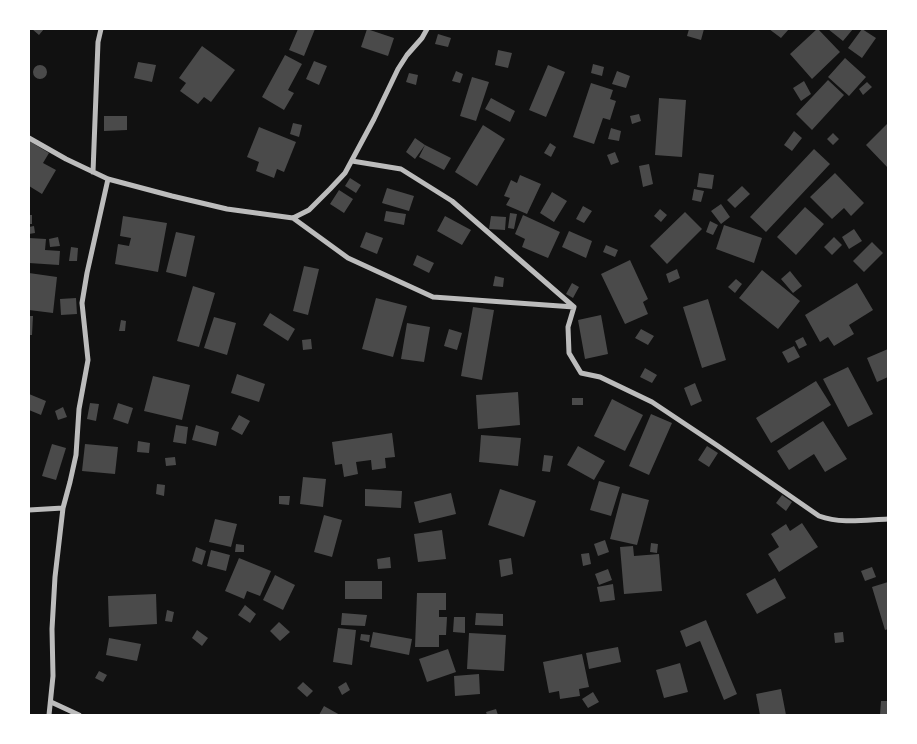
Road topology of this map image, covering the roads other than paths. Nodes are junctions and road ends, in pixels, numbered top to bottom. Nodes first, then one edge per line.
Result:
1 (101, 29) edge
2 (427, 29) edge
3 (29, 138) edge
4 (352, 160) junction
5 (93, 172) junction
6 (108, 179) junction
7 (294, 218) junction
8 (574, 307) junction
9 (63, 508) junction
10 (29, 510) edge
11 (888, 519) edge
12 (51, 702) junction
13 (49, 715) edge
14 (79, 715) edge

1 - 5 street
2 - 4 street
3 - 5 street
4 - 7 street
4 - 8 street
5 - 6 street
6 - 7 street
6 - 9 street
7 - 8 street
8 - 11 street
9 - 10 street
9 - 12 street
12 - 13 street
12 - 14 street

